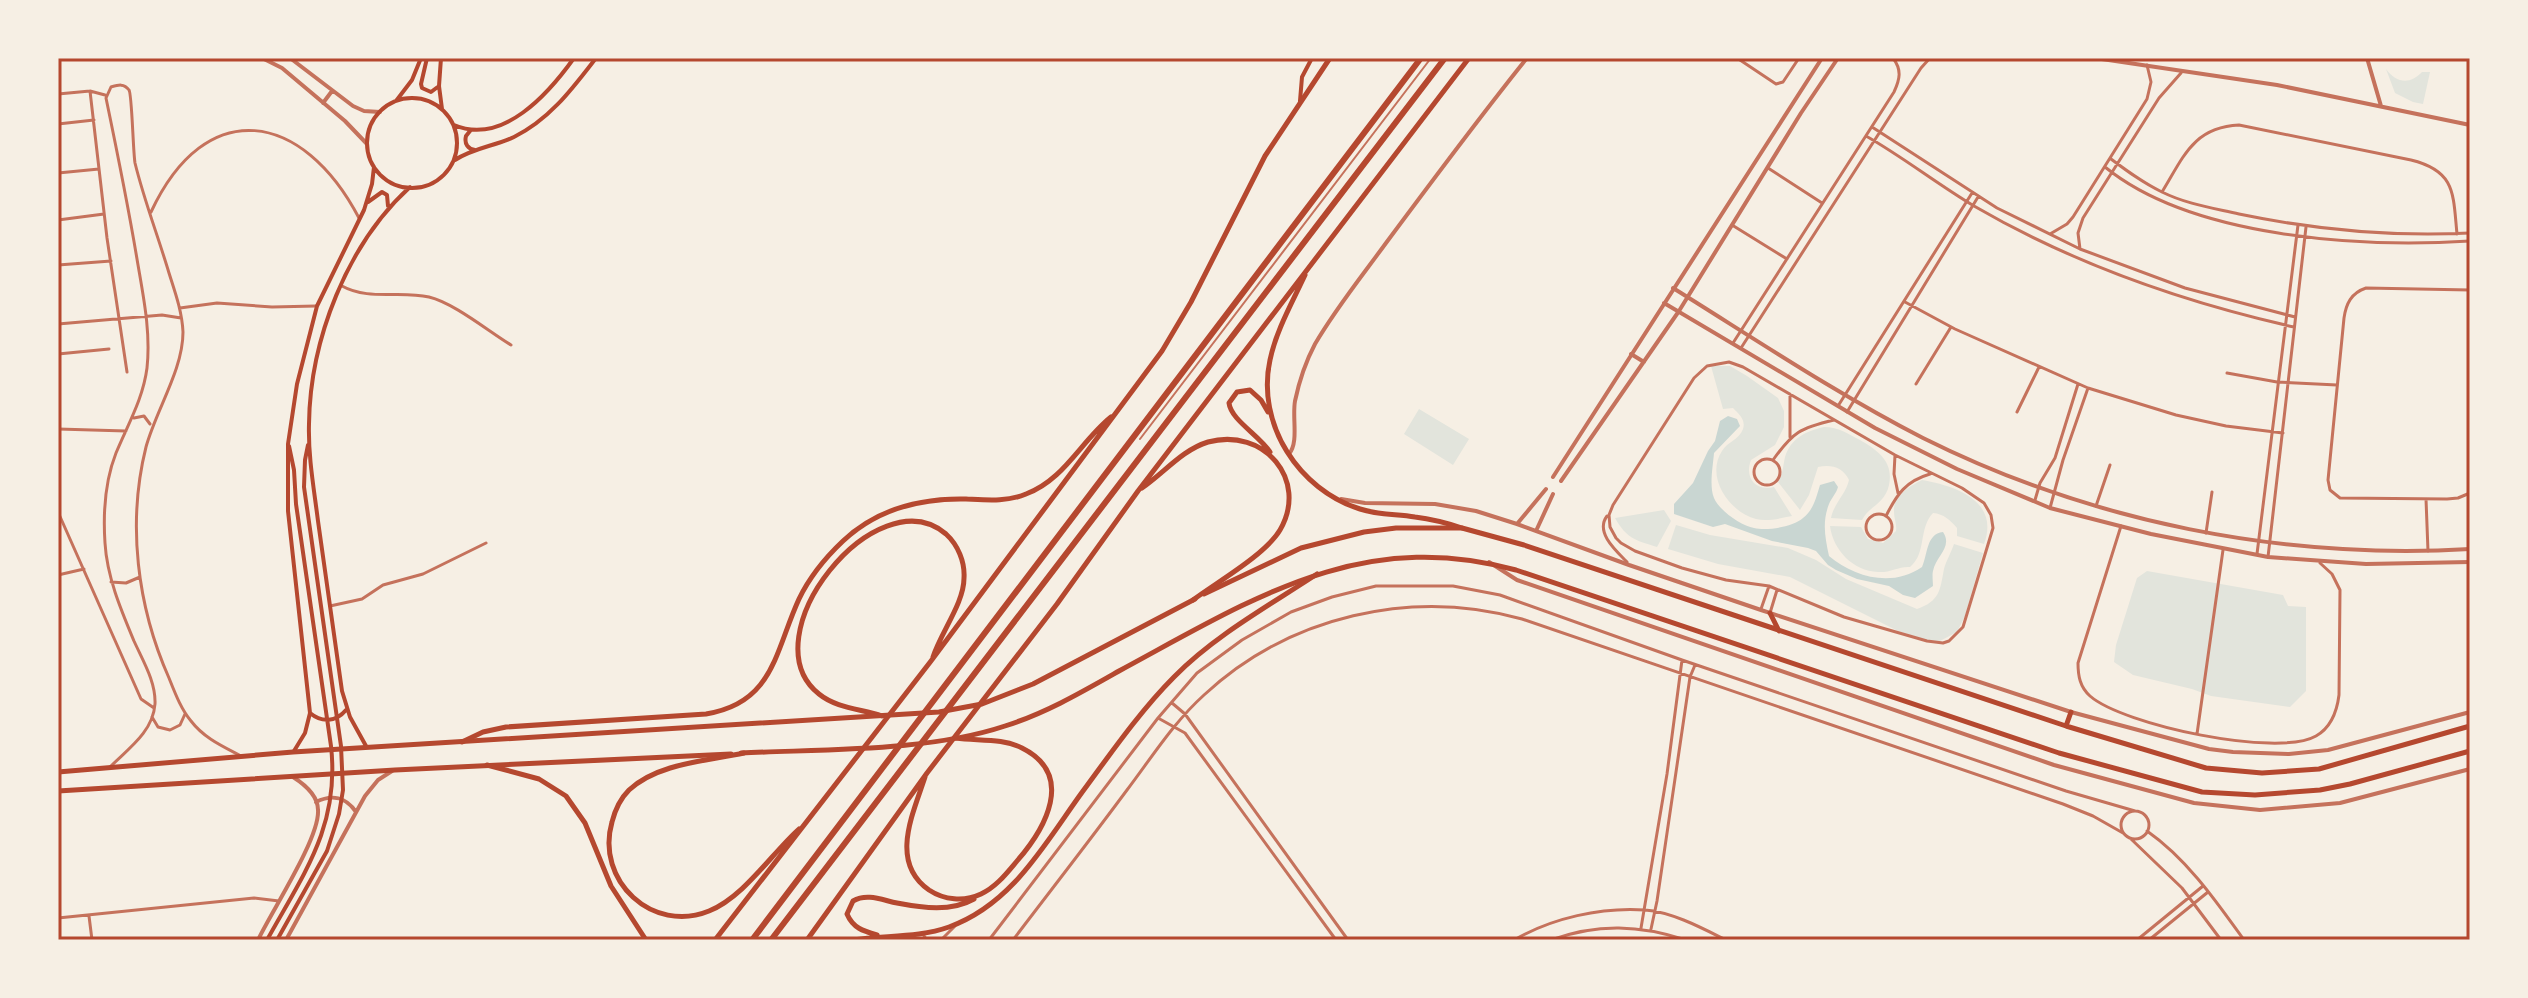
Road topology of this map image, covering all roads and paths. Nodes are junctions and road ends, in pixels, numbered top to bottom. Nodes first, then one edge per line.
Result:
1 (262, 58) edge
2 (290, 58) edge
3 (424, 58) edge
4 (441, 58) edge
5 (574, 58) edge
6 (596, 58) edge
7 (1312, 58) edge
8 (1330, 58) edge
9 (1421, 58) edge
10 (1431, 58) edge
11 (1445, 58) edge
12 (1469, 58) edge
13 (1527, 58) edge
14 (1737, 58) edge
15 (1799, 58) edge
16 (1822, 58) edge
17 (1838, 58) edge
18 (1893, 58) edge
19 (1930, 58) edge
20 (2095, 58) edge
21 (2367, 58) edge
22 (2147, 65) junction
23 (2186, 70) junction
24 (439, 86) junction
25 (90, 91) junction
26 (332, 91) junction
27 (58, 94) edge
28 (107, 95) junction
29 (396, 101) junction
30 (1300, 101) junction
31 (323, 103) junction
32 (2381, 106) junction
33 (442, 109) junction
34 (1787, 110) junction
35 (380, 112) junction
36 (1798, 118) junction
37 (94, 120) junction
38 (58, 124) edge
39 (454, 125) junction
40 (2470, 125) edge
41 (1872, 127) junction
42 (472, 130) junction
43 (1880, 132) junction
44 (1866, 136) junction
45 (1874, 140) junction
46 (367, 144) junction
47 (475, 150) junction
48 (2111, 159) junction
49 (453, 161) junction
50 (2118, 164) junction
51 (374, 167) junction
52 (2105, 167) junction
53 (1768, 168) junction
54 (99, 169) junction
55 (58, 173) edge
56 (2113, 173) junction
57 (410, 187) junction
58 (2162, 192) junction
59 (1972, 193) junction
60 (1978, 197) junction
61 (1966, 201) junction
62 (368, 202) junction
63 (1822, 203) junction
64 (1973, 205) junction
65 (387, 209) junction
66 (151, 212) junction
67 (104, 214) junction
68 (58, 220) edge
69 (360, 220) junction
70 (1731, 224) junction
71 (2298, 225) junction
72 (2306, 226) junction
73 (2470, 233) edge
74 (2457, 234) junction
75 (2049, 235) junction
76 (2297, 235) junction
77 (2305, 236) junction
78 (2470, 241) edge
79 (2080, 249) junction
80 (1787, 259) junction
81 (111, 261) junction
82 (58, 265) edge
83 (1309, 266) junction
84 (342, 286) junction
85 (1673, 288) junction
86 (2185, 288) junction
87 (2470, 290) edge
88 (1688, 297) junction
89 (2182, 297) junction
90 (1905, 302) junction
91 (1664, 303) junction
92 (317, 306) junction
93 (1913, 307) junction
94 (180, 308) junction
95 (1679, 311) junction
96 (2285, 315) junction
97 (2295, 317) junction
98 (119, 318) junction
99 (147, 318) junction
100 (182, 319) junction
101 (58, 324) edge
102 (2284, 325) junction
103 (1951, 327) junction
104 (2294, 327) junction
105 (1741, 330) junction
106 (1749, 334) junction
107 (1733, 343) junction
108 (511, 345) dead end
109 (1741, 348) junction
110 (109, 349) dead end
111 (58, 354) edge
112 (1631, 354) junction
113 (1644, 362) junction
114 (2039, 367) junction
115 (127, 372) dead end
116 (2227, 373) dead end
117 (2277, 382) junction
118 (2289, 382) junction
119 (1916, 384) dead end
120 (2078, 384) junction
121 (2337, 385) junction
122 (2088, 388) junction
123 (1790, 394) junction
124 (1845, 395) junction
125 (1854, 400) junction
126 (1838, 407) junction
127 (1118, 411) junction
128 (1847, 412) junction
129 (2017, 412) dead end
130 (1271, 416) junction
131 (132, 419) junction
132 (1834, 420) junction
133 (151, 427) junction
134 (58, 429) edge
135 (126, 431) junction
136 (2273, 432) junction
137 (2283, 433) junction
138 (1790, 437) junction
139 (1140, 439) dead end
140 (309, 442) junction
141 (288, 444) junction
142 (1289, 454) junction
143 (1895, 455) junction
144 (1273, 457) junction
145 (1773, 461) junction
146 (2110, 465) dead end
147 (1930, 474) junction
148 (1553, 477) dead end
149 (1561, 481) dead end
150 (1546, 489) dead end
151 (2038, 489) junction
152 (1138, 491) junction
153 (2212, 492) dead end
154 (1898, 493) junction
155 (2470, 493) edge
156 (1553, 494) dead end
157 (2055, 495) junction
158 (1330, 496) junction
159 (2426, 499) junction
160 (2034, 502) junction
161 (2096, 506) junction
162 (2050, 508) junction
163 (58, 512) edge
164 (1609, 515) junction
165 (1886, 516) junction
166 (1517, 524) junction
167 (2121, 526) junction
168 (1462, 528) junction
169 (1536, 531) junction
170 (2206, 533) junction
171 (2259, 539) junction
172 (2269, 541) junction
173 (486, 543) dead end
174 (2470, 549) edge
175 (2223, 550) junction
176 (2428, 551) junction
177 (2257, 555) junction
178 (2268, 557) junction
179 (2317, 560) junction
180 (1489, 562) junction
181 (2470, 562) edge
182 (1629, 565) junction
183 (84, 569) junction
184 (1317, 574) junction
185 (58, 575) edge
186 (140, 577) junction
187 (111, 582) junction
188 (1769, 586) junction
189 (1777, 589) junction
190 (1193, 600) junction
191 (330, 606) junction
192 (1761, 610) junction
193 (1770, 613) junction
194 (1780, 632) junction
195 (1682, 660) junction
196 (931, 661) junction
197 (1695, 664) junction
198 (1681, 674) junction
199 (1690, 677) junction
200 (1171, 702) junction
201 (154, 709) junction
202 (346, 709) junction
203 (185, 712) junction
204 (2071, 712) junction
205 (2470, 712) edge
206 (310, 713) junction
207 (1185, 714) junction
208 (882, 716) junction
209 (152, 717) junction
210 (1158, 718) junction
211 (2066, 726) junction
212 (2470, 726) edge
213 (1175, 727) junction
214 (2197, 734) junction
215 (956, 738) junction
216 (462, 742) junction
217 (368, 748) junction
218 (2470, 751) edge
219 (293, 752) junction
220 (744, 753) junction
221 (241, 756) junction
222 (487, 765) junction
223 (110, 767) junction
224 (2470, 769) edge
225 (395, 770) junction
226 (58, 771) edge
227 (927, 773) junction
228 (291, 776) junction
229 (58, 791) edge
230 (316, 802) junction
231 (2135, 811) junction
232 (356, 812) junction
233 (812, 817) junction
234 (2147, 831) junction
235 (2123, 833) junction
236 (2131, 839) junction
237 (2203, 886) junction
238 (2208, 892) junction
239 (982, 894) junction
240 (2191, 898) junction
241 (279, 901) junction
242 (2195, 904) junction
243 (1644, 910) junction
244 (1655, 911) junction
245 (89, 915) junction
246 (58, 918) edge
247 (957, 924) junction
248 (1641, 928) junction
249 (1651, 929) junction
250 (922, 933) junction
251 (881, 937) junction
252 (92, 940) edge
253 (258, 940) edge
254 (267, 940) edge
255 (277, 940) edge
256 (286, 940) edge
257 (646, 940) edge
258 (715, 940) edge
259 (752, 940) edge
260 (771, 940) edge
261 (807, 940) edge
262 (853, 940) edge
263 (927, 940) edge
264 (941, 940) edge
265 (989, 940) edge
266 (1013, 940) edge
267 (1336, 940) edge
268 (1348, 940) edge
269 (1514, 940) edge
270 (1551, 940) edge
271 (1686, 940) edge
272 (1726, 940) edge
273 (2137, 940) edge
274 (2149, 940) edge
275 (2221, 940) edge
276 (2244, 940) edge

1 - 31 street
2 - 26 street
3 - 24 main road
3 - 29 main road
4 - 24 main road
5 - 42 main road
6 - 47 main road
7 - 30 main road
8 - 30 main road
9 - 259 highway
10 - 139 lane
11 - 260 highway
12 - 83 main road
13 - 142 street
14 - 15 street
16 - 34 street
17 - 36 street
18 - 41 street
19 - 43 street
20 - 22 street
21 - 32 street
22 - 23 street
22 - 48 street
23 - 32 street
23 - 50 street
24 - 33 main road
25 - 27 street
25 - 28 street
25 - 37 street
26 - 31 street
26 - 35 street
28 - 66 street
28 - 99 street
29 - 33 main road
29 - 35 main road
30 - 127 main road
31 - 46 street
32 - 40 street
33 - 39 main road
34 - 36 street
34 - 85 street
35 - 46 main road
36 - 53 street
37 - 38 street
37 - 54 street
39 - 42 main road
39 - 49 main road
41 - 43 street
41 - 44 street
42 - 47 main road
43 - 45 street
43 - 59 street
44 - 45 street
44 - 63 street
45 - 61 street
45 - 106 street
46 - 51 main road
47 - 49 main road
48 - 50 street
48 - 52 street
49 - 57 main road
50 - 56 street
50 - 58 street
51 - 57 main road
51 - 62 main road
52 - 56 street
52 - 75 street
53 - 63 street
53 - 70 street
54 - 55 street
54 - 67 street
56 - 76 street
56 - 79 street
57 - 65 main road
58 - 71 street
58 - 74 street
59 - 60 street
59 - 61 street
60 - 64 street
60 - 75 street
61 - 64 street
61 - 90 street
62 - 65 main road
62 - 69 main road
63 - 80 street
64 - 89 street
64 - 93 street
65 - 84 main road
66 - 69 street
66 - 94 street
67 - 68 street
67 - 81 street
69 - 92 main road
70 - 80 street
70 - 88 street
71 - 72 street
71 - 76 street
72 - 74 street
72 - 77 street
73 - 74 street
75 - 79 street
76 - 77 street
76 - 96 street
77 - 78 street
77 - 97 street
79 - 86 street
80 - 105 street
81 - 82 street
81 - 98 street
83 - 130 main road
83 - 152 main road
84 - 108 street
84 - 140 main road
85 - 88 street
85 - 91 street
86 - 89 street
86 - 96 street
87 - 121 street
88 - 95 street
88 - 105 street
89 - 102 street
90 - 93 street
90 - 124 street
91 - 95 street
91 - 112 street
92 - 94 street
92 - 141 main road
93 - 103 street
93 - 125 street
94 - 100 street
95 - 107 street
95 - 113 street
96 - 97 street
96 - 102 street
97 - 104 street
98 - 99 street
98 - 101 street
98 - 115 street
99 - 100 street
99 - 131 street
100 - 133 street
102 - 104 street
102 - 117 street
103 - 114 street
103 - 119 street
104 - 118 street
105 - 106 street
105 - 107 street
106 - 109 street
106 - 124 street
107 - 109 street
109 - 126 street
110 - 111 street
112 - 113 street
112 - 148 street
113 - 149 street
114 - 120 street
114 - 129 street
116 - 117 street
117 - 118 street
117 - 136 street
118 - 121 street
118 - 137 street
120 - 122 street
120 - 151 street
121 - 159 street
122 - 136 street
122 - 157 street
123 - 132 street
123 - 138 street
123 - 164 street
124 - 125 street
124 - 126 street
125 - 128 street
125 - 151 street
126 - 128 street
127 - 196 main road
127 - 216 main road
128 - 160 street
130 - 142 main road
130 - 144 main road
131 - 133 street
131 - 135 street
132 - 138 street
132 - 143 street
133 - 186 street
134 - 135 street
135 - 187 street
136 - 137 street
136 - 171 street
137 - 172 street
138 - 145 street
140 - 191 main road
140 - 255 main road
141 - 206 main road
141 - 254 main road
142 - 158 main road
143 - 147 street
143 - 154 street
144 - 152 main road
144 - 190 main road
145 - 145 street
146 - 161 street
147 - 154 street
147 - 189 street
150 - 166 street
151 - 157 street
151 - 160 street
152 - 227 main road
153 - 170 street
154 - 165 street
155 - 159 street
156 - 169 street
157 - 161 street
157 - 162 street
158 - 166 street
158 - 168 main road
159 - 176 street
160 - 162 street
161 - 170 street
162 - 167 street
163 - 183 street
164 - 182 street
164 - 188 street
165 - 165 street
166 - 169 street
167 - 175 street
167 - 214 street
168 - 190 main road
168 - 194 main road
169 - 182 street
170 - 171 street
171 - 172 street
171 - 177 street
172 - 176 street
172 - 178 street
173 - 191 street
174 - 176 street
175 - 177 street
175 - 214 street
177 - 178 street
178 - 179 street
179 - 181 street
179 - 214 street
180 - 184 main road
180 - 218 main road
180 - 224 street
182 - 192 street
183 - 185 street
183 - 201 street
184 - 215 main road
184 - 247 main road
186 - 187 street
186 - 203 street
187 - 201 street
188 - 189 street
188 - 192 street
189 - 193 street
190 - 208 main road
191 - 202 main road
192 - 193 street
193 - 194 main road
193 - 204 street
194 - 211 main road
195 - 197 street
195 - 198 street
195 - 200 street
196 - 208 main road
196 - 233 main road
197 - 199 street
197 - 231 street
198 - 199 street
198 - 207 street
198 - 243 street
199 - 235 street
199 - 244 street
200 - 207 street
200 - 210 street
201 - 209 street
202 - 206 main road
202 - 217 main road
203 - 209 street
203 - 221 street
204 - 205 street
204 - 211 main road
206 - 219 main road
207 - 213 street
207 - 268 street
208 - 216 main road
209 - 223 street
210 - 213 street
210 - 265 street
211 - 212 main road
213 - 266 street
213 - 267 street
215 - 220 main road
215 - 239 main road
216 - 217 main road
217 - 219 main road
219 - 221 main road
220 - 222 main road
220 - 233 main road
221 - 223 main road
222 - 225 main road
222 - 257 main road
223 - 226 main road
225 - 228 main road
225 - 232 street
227 - 239 main road
227 - 261 main road
228 - 229 main road
228 - 230 street
230 - 232 street
230 - 241 street
231 - 234 street
231 - 235 street
232 - 256 street
233 - 258 main road
234 - 236 street
234 - 237 street
235 - 236 street
236 - 240 street
237 - 238 street
237 - 240 street
238 - 242 street
238 - 276 street
239 - 251 main road
240 - 242 street
240 - 273 street
241 - 245 street
241 - 253 street
242 - 274 street
242 - 275 street
243 - 244 street
243 - 248 street
243 - 269 street
244 - 249 street
244 - 272 street
245 - 246 street
245 - 252 street
247 - 250 main road
247 - 264 street
248 - 249 street
248 - 270 street
249 - 271 street
250 - 251 main road
250 - 263 street
251 - 262 main road

